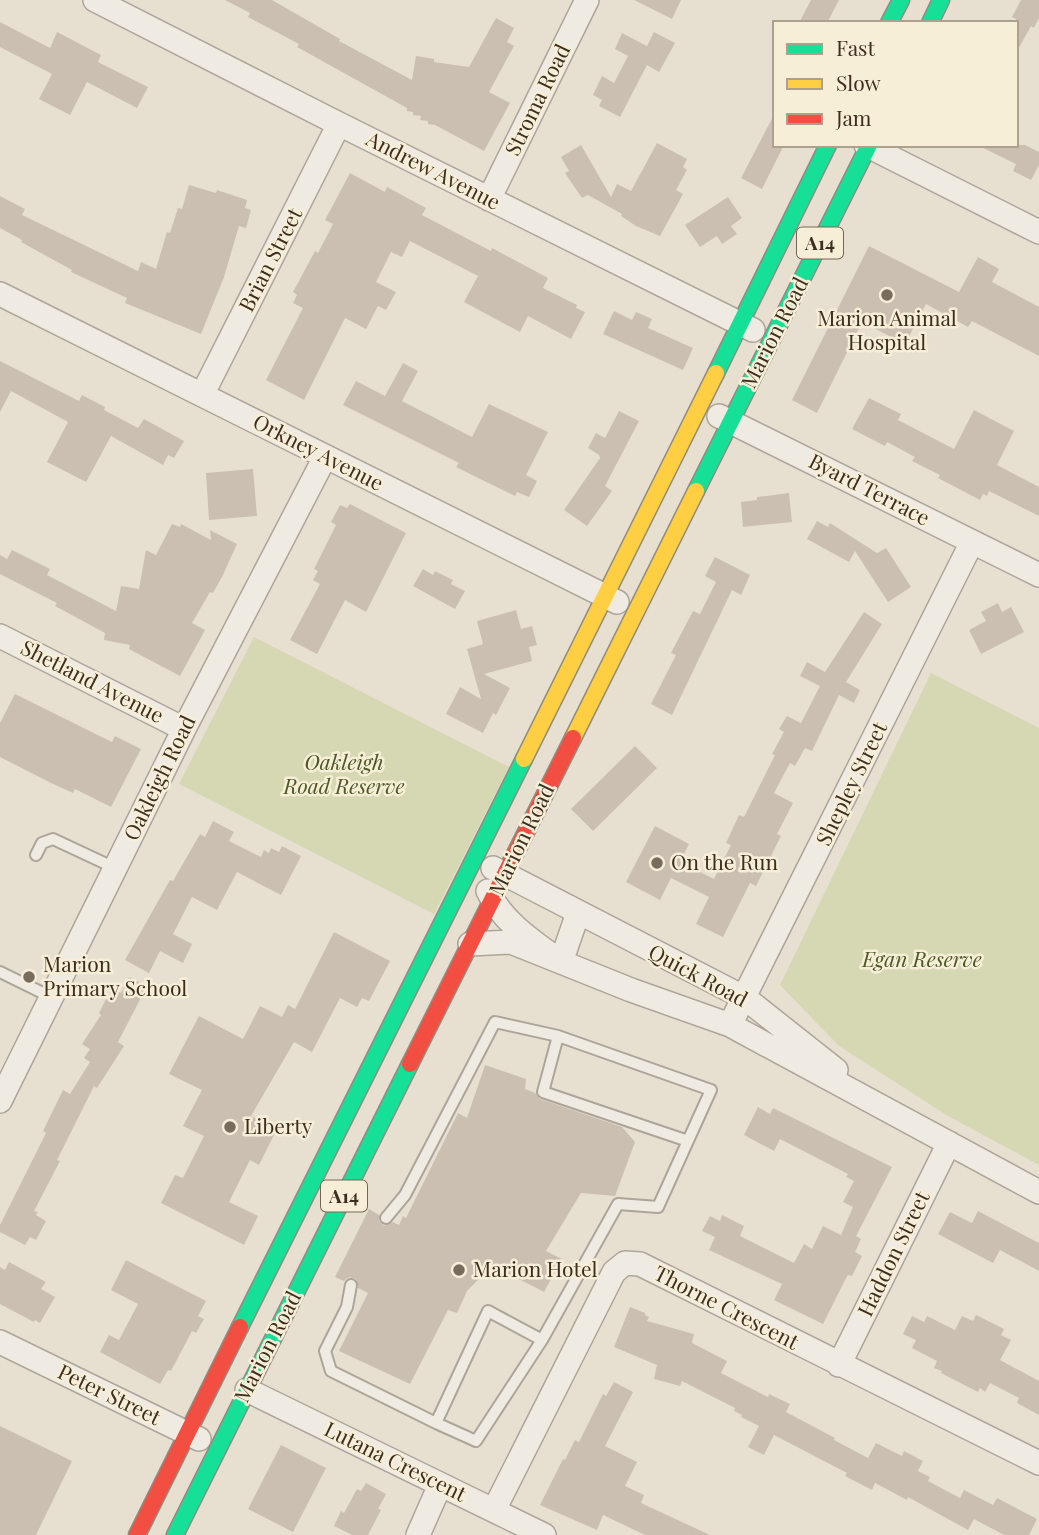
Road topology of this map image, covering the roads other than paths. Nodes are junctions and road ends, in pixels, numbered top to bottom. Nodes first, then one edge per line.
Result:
1 (96, 0) edge
2 (587, 0) edge
3 (901, 0) edge
4 (941, 0) edge
5 (891, 21) edge
6 (931, 21) edge
7 (339, 124) junction
8 (827, 147) edge
9 (867, 147) edge
10 (869, 147) edge
11 (489, 200) junction
12 (1039, 232) edge
13 (0, 294) edge
14 (739, 323) junction
15 (772, 340) junction
16 (202, 395) junction
17 (699, 405) junction
18 (731, 422) junction
19 (325, 457) junction
20 (972, 542) junction
21 (1039, 575) edge
22 (606, 597) junction
23 (636, 612) junction
24 (0, 636) edge
25 (184, 729) junction
26 (36, 855) dead end
27 (473, 859) junction
28 (115, 868) junction
29 (505, 874) junction
30 (492, 900) junction
31 (578, 913) junction
32 (470, 944) junction
33 (561, 962) junction
34 (0, 972) edge
35 (51, 997) junction
36 (745, 998) junction
37 (730, 1025) junction
38 (558, 1036) junction
39 (0, 1101) edge
40 (877, 1103) junction
41 (688, 1141) junction
42 (949, 1143) junction
43 (1039, 1192) edge
44 (386, 1218) dead end
45 (351, 1284) dead end
46 (542, 1340) junction
47 (0, 1342) edge
48 (839, 1365) junction
49 (247, 1390) junction
50 (436, 1423) junction
51 (188, 1433) junction
52 (218, 1448) junction
53 (1039, 1464) edge
54 (440, 1485) junction
55 (494, 1510) junction
56 (137, 1535) edge
57 (174, 1535) edge
58 (418, 1535) edge
59 (544, 1535) edge

1 - 7 street, Andrew Avenue
2 - 11 street, Stroma Road
3 - 5 main road
4 - 6 main road
7 - 11 street, Andrew Avenue
7 - 16 street, Brian Street
8 - 14 main road, Marion Road / A14
9 - 15 main road, Marion Road / A14
10 - 12 street
11 - 14 street, Andrew Avenue
13 - 16 street, Orkney Avenue
14 - 15 street, Andrew Avenue
14 - 17 main road, Marion Road / A14
15 - 18 main road, Marion Road / A14
16 - 19 street, Orkney Avenue
17 - 18 street, Byard Terrace
17 - 22 main road, Marion Road / A14
18 - 20 street, Byard Terrace
18 - 23 main road, Marion Road / A14
19 - 22 street, Orkney Avenue
19 - 25 street, Oakleigh Road
20 - 21 street, Byard Terrace
20 - 36 street, Shepley Street
22 - 23 street, Orkney Avenue
22 - 27 main road, Marion Road / A14
23 - 29 main road, Marion Road / A14
24 - 25 street, Shetland Avenue
25 - 28 street, Oakleigh Road
26 - 28 lane
27 - 29 street, Quick Road
27 - 30 street, Quick Road
27 - 51 main road, Marion Road / A14
28 - 35 street, Oakleigh Road
29 - 30 main road, Marion Road / A14
29 - 31 street, Quick Road
30 - 32 main road, Marion Road / A14
30 - 33 street, Quick Road
31 - 33 street
31 - 36 street, Quick Road
32 - 33 street, Quick Road
32 - 49 main road, Marion Road / A14
33 - 37 street, Quick Road
34 - 35 lane
35 - 39 street, Oakleigh Road
36 - 37 street, Shepley Street
36 - 40 street, Quick Road
37 - 40 street, Quick Road
38 - 41 lane
38 - 41 lane
38 - 44 lane
40 - 42 street, Quick Road
41 - 46 lane
42 - 43 street, Quick Road
42 - 48 street, Haddon Street
45 - 50 lane
46 - 50 lane
46 - 50 lane
47 - 51 street, Peter Street
48 - 53 street, Thorne Crescent
48 - 55 street, Thorne Crescent
49 - 52 main road, Marion Road / A14
49 - 54 street, Lutana Crescent
51 - 52 street, Peter Street
51 - 56 main road, Marion Road / A14
52 - 57 main road, Marion Road / A14
54 - 55 street, Lutana Crescent
54 - 58 street
55 - 59 street, Lutana Crescent

